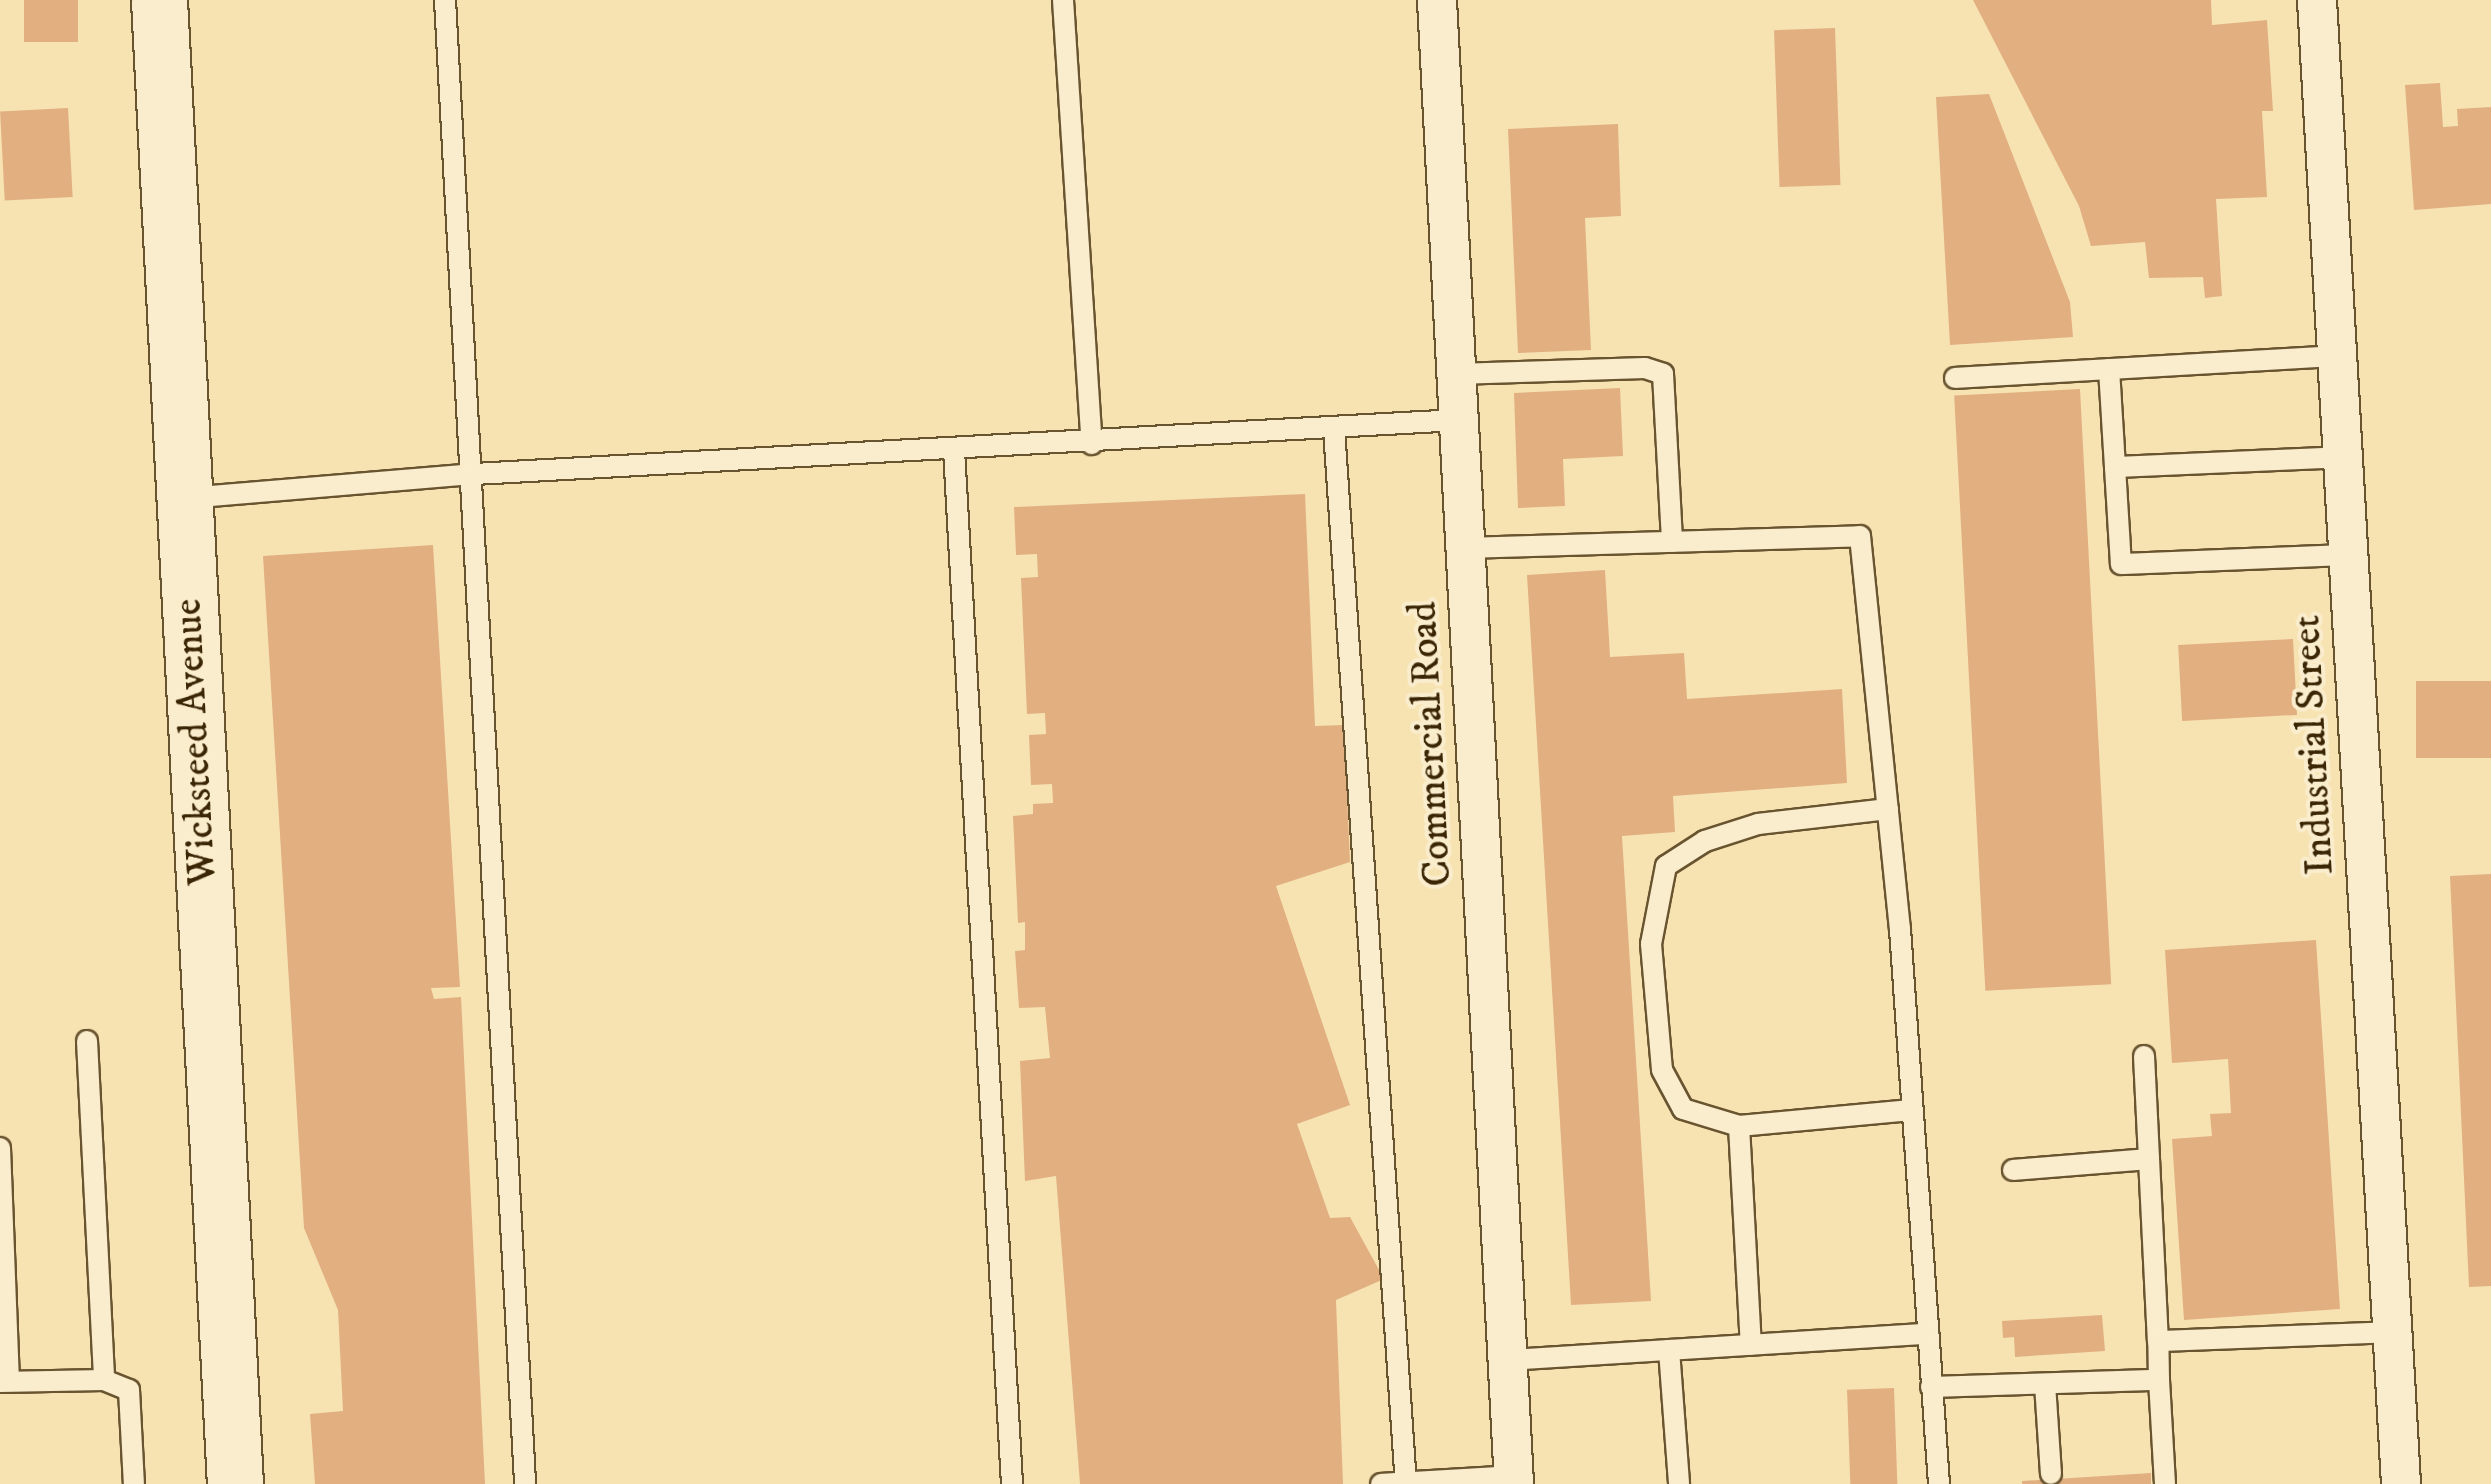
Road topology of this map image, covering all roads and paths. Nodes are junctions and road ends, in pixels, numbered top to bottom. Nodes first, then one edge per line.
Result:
1 (159, 0) edge
2 (445, 0) edge
3 (1063, 0) edge
4 (1437, 0) edge
5 (2317, 0) edge
6 (2337, 356) junction
7 (2108, 369) junction
8 (1456, 374) junction
9 (1955, 378) dead end
10 (1459, 420) junction
11 (1334, 428) junction
12 (1092, 444) junction
13 (954, 450) junction
14 (2342, 458) junction
15 (2115, 467) junction
16 (474, 474) junction
17 (183, 498) junction
18 (1672, 542) junction
19 (1466, 548) junction
20 (2348, 555) junction
21 (1888, 809) junction
22 (87, 1041) dead end
23 (2144, 1056) dead end
24 (1910, 1110) junction
25 (1738, 1126) junction
26 (0, 1148) edge
27 (2149, 1159) junction
28 (2013, 1170) dead end
29 (2392, 1332) junction
30 (1928, 1334) junction
31 (2158, 1341) junction
32 (1750, 1345) junction
33 (1669, 1350) junction
34 (1508, 1360) junction
35 (104, 1380) junction
36 (2159, 1380) junction
37 (4, 1382) edge
38 (2046, 1384) junction
39 (1931, 1387) junction
40 (2051, 1474) dead end
41 (1514, 1480) edge
42 (1406, 1483) edge
43 (134, 1484) edge
44 (235, 1484) edge
45 (525, 1484) edge
46 (1012, 1484) edge
47 (1381, 1484) edge
48 (1678, 1484) edge
49 (1939, 1484) edge
50 (2165, 1484) edge
51 (2401, 1484) edge

1 - 17 street, Wicksteed Avenue
2 - 16 lane
3 - 12 lane
4 - 8 street, Commercial Road
5 - 6 street, Industrial Street
6 - 7 lane
6 - 14 street, Industrial Street
7 - 9 lane
7 - 15 lane
8 - 10 street, Commercial Road
8 - 18 lane
10 - 11 lane
10 - 19 street, Commercial Road
11 - 12 lane
11 - 42 lane
12 - 13 lane
13 - 16 lane
13 - 46 lane
14 - 15 lane
14 - 20 street, Industrial Street
15 - 20 lane
16 - 17 lane
16 - 45 lane
17 - 44 street, Wicksteed Avenue
18 - 19 lane
18 - 21 lane
19 - 34 street, Commercial Road
20 - 29 street, Industrial Street
21 - 24 lane
21 - 25 lane
22 - 35 lane
23 - 27 lane
24 - 25 lane
24 - 30 lane
25 - 32 lane
26 - 37 lane
27 - 28 lane
27 - 31 lane
29 - 31 lane
29 - 51 street, Industrial Street
30 - 32 lane
30 - 39 lane
31 - 36 lane
32 - 33 lane
33 - 34 lane
33 - 48 lane
34 - 41 street, Commercial Road
35 - 37 lane
35 - 43 lane
36 - 38 lane
36 - 50 lane
38 - 39 lane
38 - 40 lane
39 - 49 lane
41 - 42 lane
42 - 47 lane

